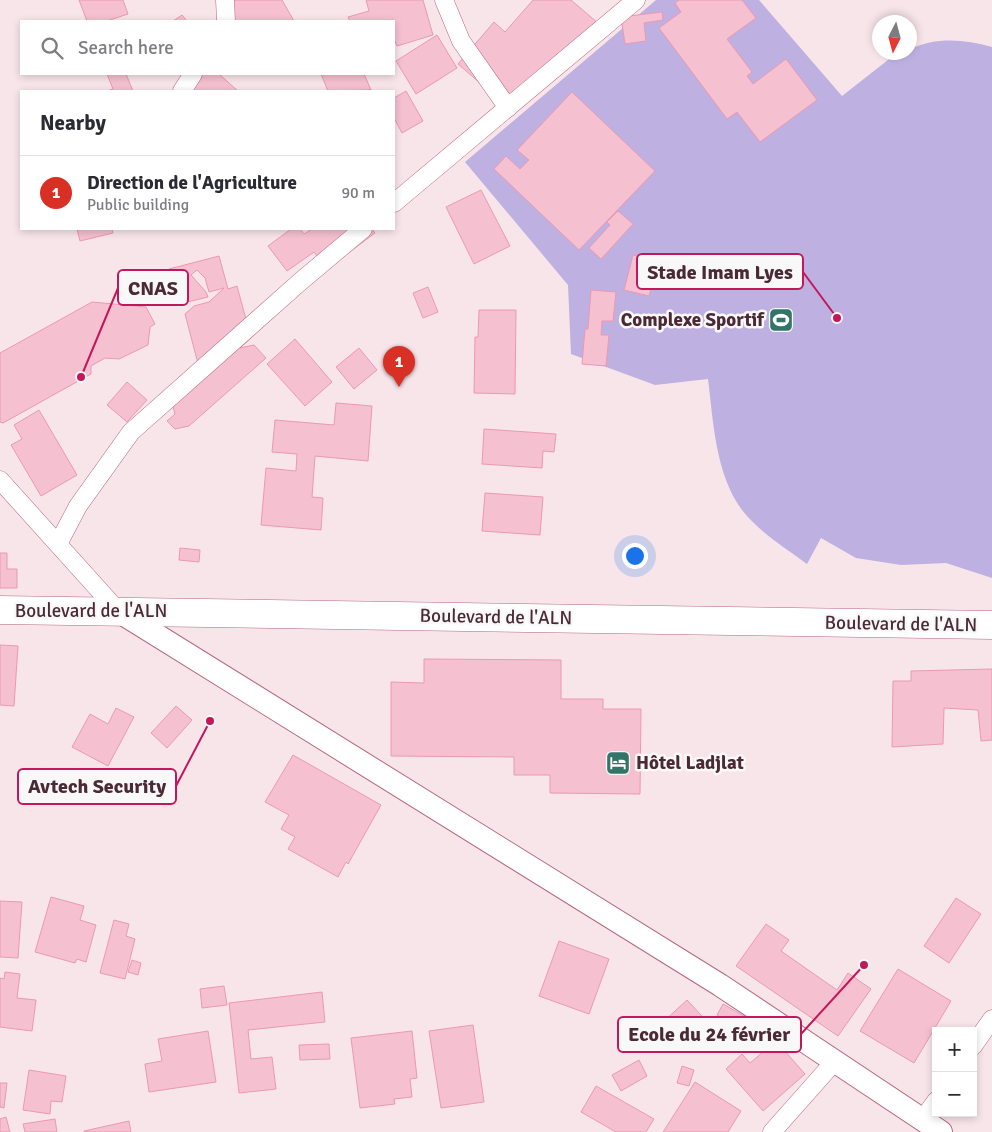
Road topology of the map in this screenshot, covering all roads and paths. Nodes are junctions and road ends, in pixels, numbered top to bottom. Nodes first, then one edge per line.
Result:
1 (225, 0) edge
2 (444, 0) edge
3 (636, 0) edge
4 (226, 20) edge
5 (192, 75) edge
6 (183, 90) edge
7 (508, 108) junction
8 (395, 202) edge
9 (362, 230) edge
10 (0, 480) edge
11 (58, 544) junction
12 (0, 610) edge
13 (118, 611) junction
14 (992, 625) edge
15 (992, 1019) edge
16 (977, 1040) edge
17 (835, 1061) junction
18 (932, 1106) edge
19 (923, 1119) junction
20 (772, 1132) edge
21 (941, 1132) edge

1 - 4 street
2 - 7 street
3 - 7 street
5 - 6 street
7 - 8 street
9 - 11 street
10 - 11 street
11 - 13 street
12 - 13 main road, Boulevard de l'ALN
13 - 14 main road, Boulevard de l'ALN
13 - 17 street
15 - 16 street
17 - 19 street
17 - 20 street
18 - 19 street
19 - 21 street

